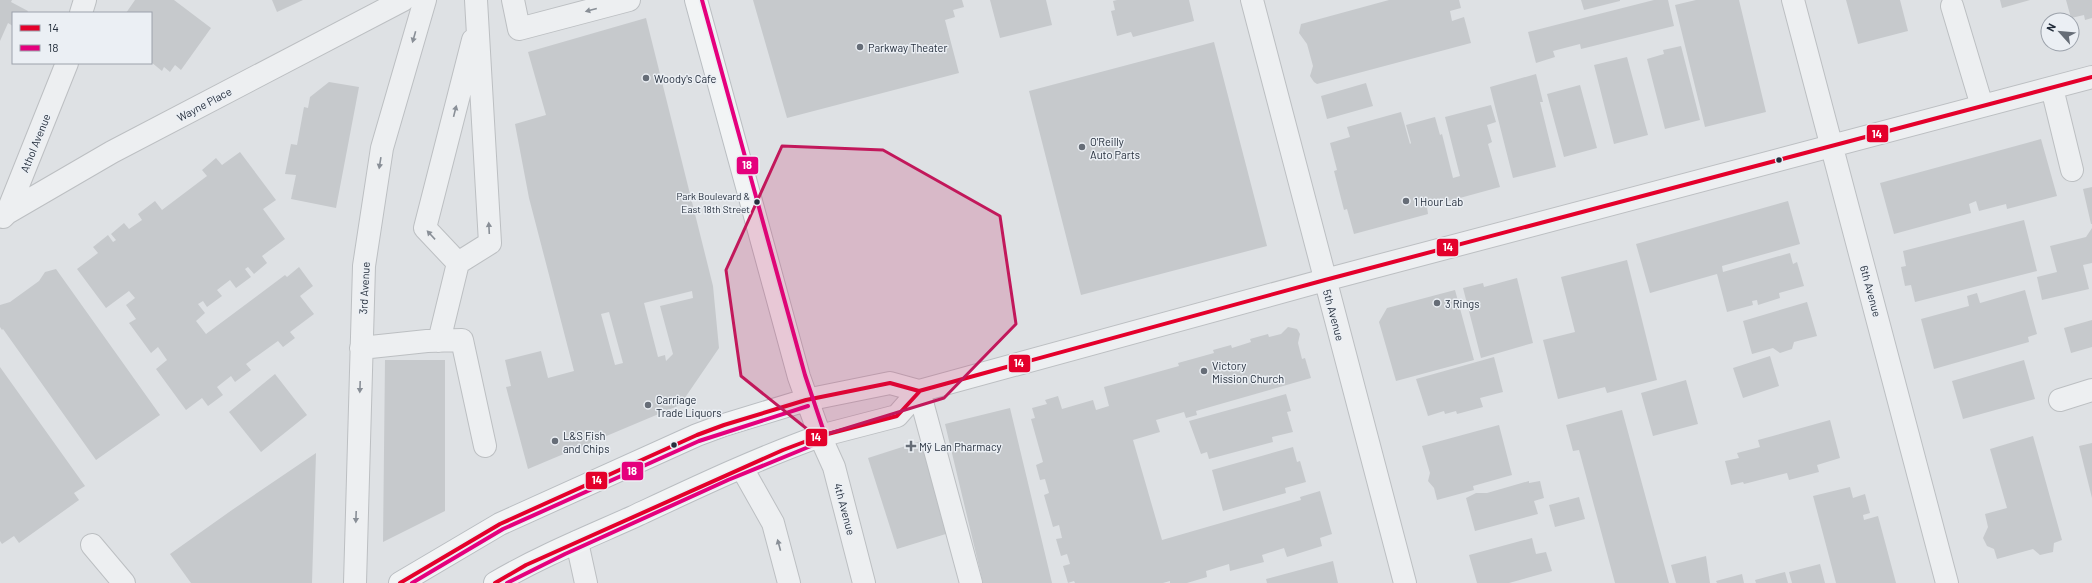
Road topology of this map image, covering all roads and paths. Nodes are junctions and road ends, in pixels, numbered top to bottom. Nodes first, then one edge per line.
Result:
1 (85, 0) edge
2 (403, 0) edge
3 (425, 0) edge
4 (513, 0) edge
5 (629, 0) edge
6 (696, 0) edge
7 (1252, 0) edge
8 (1793, 0) edge
9 (1952, 6) dead end
10 (477, 10) edge
11 (81, 12) edge
12 (67, 64) edge
13 (2092, 77) edge
14 (2052, 88) junction
15 (1982, 106) junction
16 (1833, 146) junction
17 (2072, 170) dead end
18 (4, 216) edge
19 (458, 263) junction
20 (1325, 280) junction
21 (439, 341) junction
22 (361, 348) junction
23 (2092, 390) edge
24 (919, 391) junction
25 (806, 400) junction
26 (2060, 400) dead end
27 (820, 436) junction
28 (485, 446) dead end
29 (742, 468) junction
30 (577, 542) junction
31 (92, 545) dead end
32 (124, 583) edge
33 (355, 583) edge
34 (400, 583) edge
35 (495, 583) edge
36 (586, 583) edge
37 (788, 583) edge
38 (864, 583) edge
39 (971, 583) edge
40 (1405, 583) edge
41 (1948, 583) edge

1 - 11 street
2 - 18 street, Wayne Place
3 -> 22 street, 3rd Avenue
5 -> 4 street
6 - 25 main road
7 - 20 street, 5th Avenue
8 - 16 street, 6th Avenue
9 - 15 street
19 -> 10 street
19 -> 10 street
12 - 18 street, Athol Avenue
13 - 14 street
14 - 15 street
14 - 17 street
15 - 16 street
16 - 20 street
16 - 41 street, 6th Avenue
19 - 21 street
20 - 24 street
20 - 40 street, 5th Avenue
21 - 22 street
21 - 28 street
22 -> 33 street, 3rd Avenue
23 - 26 street
24 - 25 street
24 - 27 street
24 - 39 street
25 - 27 main road
25 - 34 main road
27 - 29 main road
27 - 38 street, 4th Avenue
29 - 30 main road
37 -> 29 street
30 - 35 main road
30 - 36 street
31 - 32 street

